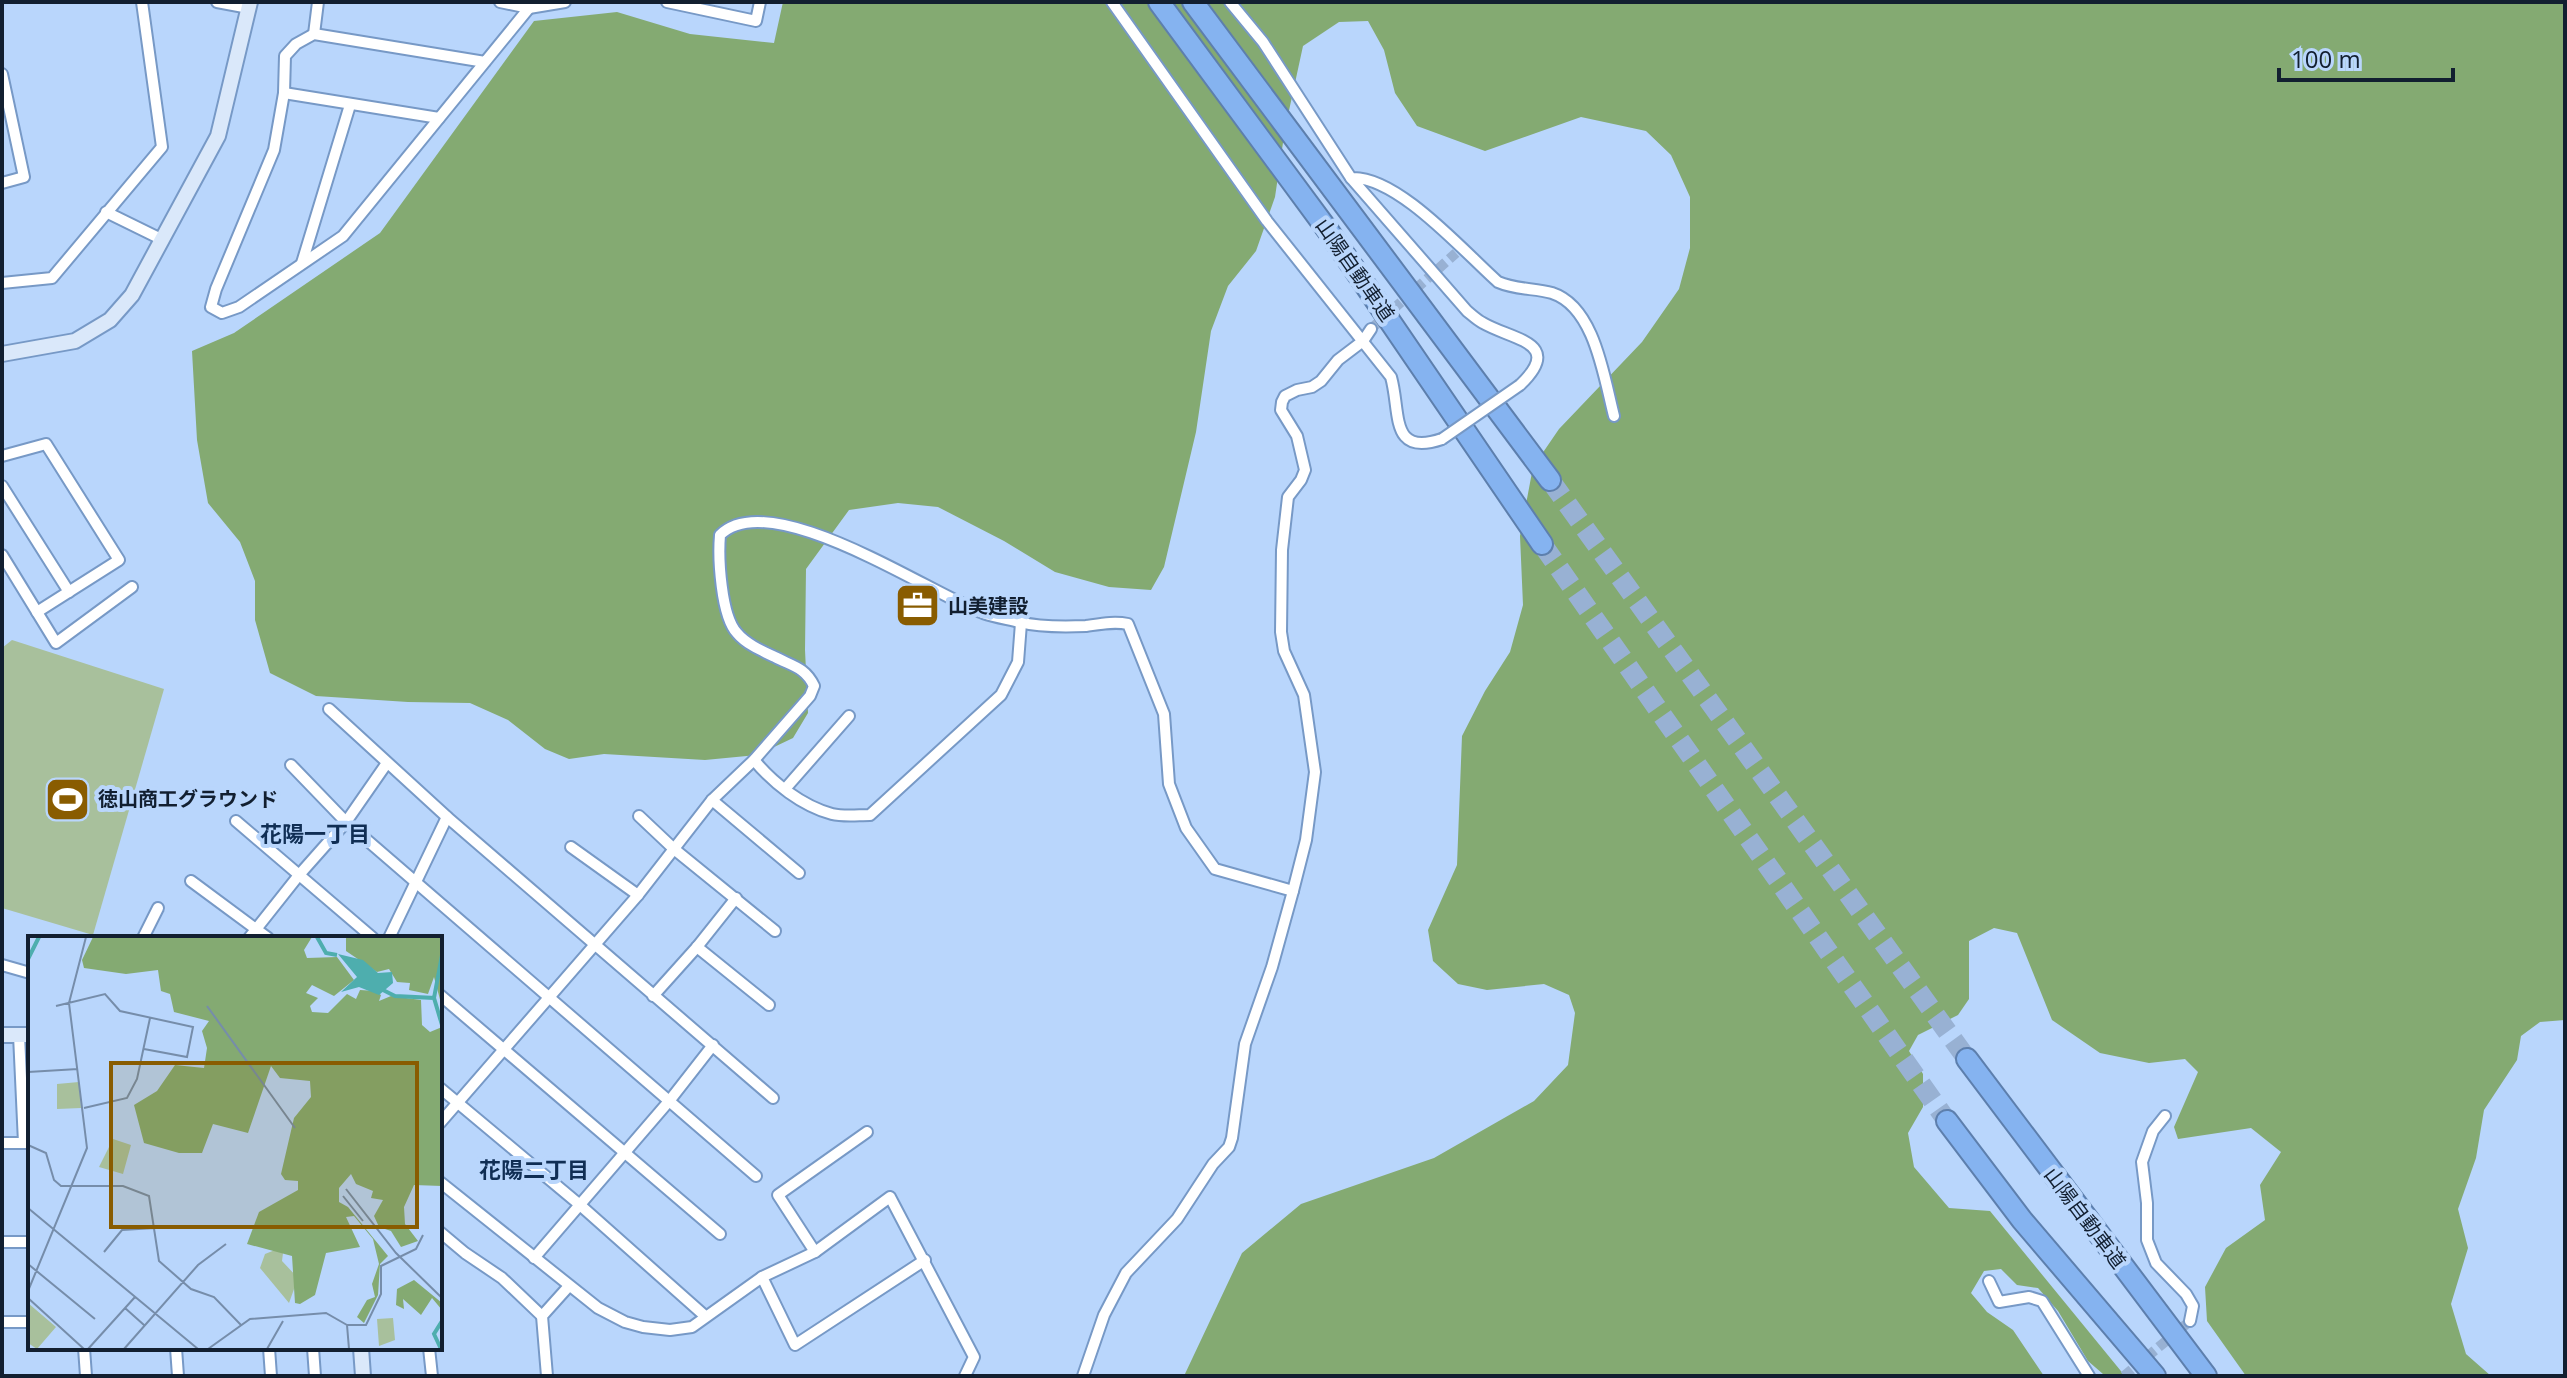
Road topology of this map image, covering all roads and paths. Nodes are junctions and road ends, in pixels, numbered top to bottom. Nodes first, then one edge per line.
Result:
1 (142, 2) edge
2 (217, 2) edge
3 (318, 2) edge
4 (500, 2) edge
5 (565, 2) edge
6 (667, 2) edge
7 (760, 2) edge
8 (1112, 2) edge
9 (1159, 2) edge
10 (1193, 2) edge
11 (1230, 2) edge
12 (249, 5) edge
13 (529, 8) junction
14 (314, 34) junction
15 (485, 62) junction
16 (2, 74) edge
17 (3, 87) edge
18 (284, 93) junction
19 (350, 105) junction
20 (439, 118) junction
21 (1351, 178) junction
22 (2, 183) edge
23 (106, 212) junction
24 (161, 239) junction
25 (302, 263) junction
26 (2, 283) edge
27 (1371, 329) tunnel mouth
28 (1363, 341) junction
29 (2, 354) edge
30 (1614, 416) dead end
31 (2, 456) edge
32 (1550, 480) tunnel mouth
33 (2, 486) edge
34 (1542, 544) tunnel mouth
35 (2, 555) edge
36 (132, 587) dead end
37 (69, 592) junction
38 (37, 612) junction
39 (1021, 623) junction
40 (329, 709) dead end
41 (849, 716) dead end
42 (754, 760) junction
43 (387, 763) junction
44 (291, 765) dead end
45 (785, 789) junction
46 (712, 800) junction
47 (639, 816) dead end
48 (447, 817) junction
49 (236, 821) dead end
50 (346, 822) junction
51 (571, 847) dead end
52 (674, 849) junction
53 (799, 873) dead end
54 (299, 875) junction
55 (191, 881) dead end
56 (416, 882) junction
57 (1293, 891) junction
58 (638, 895) junction
59 (736, 898) junction
60 (158, 908) dead end
61 (257, 929) junction
62 (775, 931) dead end
63 (144, 936) edge
64 (251, 936) edge
65 (266, 936) edge
66 (371, 936) edge
67 (390, 936) edge
68 (594, 944) junction
69 (697, 947) junction
70 (2, 965) edge
71 (28, 972) edge
72 (549, 996) junction
73 (653, 996) junction
74 (442, 997) edge
75 (769, 1005) dead end
76 (2, 1035) edge
77 (25, 1035) edge
78 (713, 1045) junction
79 (504, 1050) junction
80 (1967, 1059) tunnel mouth
81 (442, 1090) edge
82 (773, 1098) dead end
83 (670, 1100) junction
84 (457, 1103) junction
85 (2165, 1116) dead end
86 (442, 1121) edge
87 (1947, 1121) tunnel mouth
88 (867, 1132) dead end
89 (2, 1143) edge
90 (27, 1143) edge
91 (623, 1152) junction
92 (756, 1176) dead end
93 (442, 1184) edge
94 (580, 1205) junction
95 (442, 1234) edge
96 (720, 1234) dead end
97 (2, 1242) edge
98 (28, 1242) edge
99 (815, 1252) junction
100 (534, 1258) junction
101 (925, 1260) junction
102 (762, 1277) junction
103 (1989, 1281) dead end
104 (569, 1286) junction
105 (542, 1316) junction
106 (705, 1316) junction
107 (2190, 1321) dead end
108 (2, 1322) edge
109 (28, 1322) edge
110 (84, 1350) edge
111 (176, 1350) edge
112 (269, 1350) edge
113 (313, 1350) edge
114 (361, 1350) edge
115 (429, 1350) edge
116 (86, 1376) edge
117 (178, 1376) edge
118 (271, 1376) edge
119 (315, 1376) edge
120 (363, 1376) edge
121 (432, 1376) edge
122 (547, 1376) edge
123 (965, 1376) edge
124 (1083, 1376) edge
125 (2089, 1376) edge
126 (2155, 1376) edge
127 (2206, 1376) edge

1 - 23 street
2 - 12 street
3 - 14 street
4 - 13 street
5 - 13 street
6 - 7 street
8 - 28 street
9 - 34 highway, 山陽自動車道
10 - 32 highway, 山陽自動車道
11 - 21 street
12 - 24 street
13 - 15 street
14 - 15 street
14 - 18 street
15 - 20 street
16 - 17 street
17 - 22 street
18 - 19 street
18 - 25 street
19 - 20 street
19 - 25 street
20 - 25 street
21 - 28 street, bridge
21 - 30 street
23 - 24 street
23 - 26 street
24 - 29 street
27 - 28 street
28 - 57 street
31 - 37 street
33 - 37 street
35 - 38 street
36 - 38 street
37 - 38 street
39 - 42 street
39 - 45 street
39 - 57 street
40 - 43 street
41 - 45 street
42 - 45 street
42 - 46 street
43 - 48 street
43 - 50 street
44 - 50 street
46 - 52 street
46 - 53 street
47 - 52 street
48 - 56 street
48 - 68 street
49 - 54 street
50 - 54 street
50 - 56 street
51 - 58 street
52 - 58 street
52 - 59 street
54 - 61 street
54 - 66 street
55 - 61 street
56 - 67 street
56 - 72 street
57 - 124 street
58 - 68 street
59 - 62 street
59 - 69 street
60 - 63 street
61 - 64 street
61 - 65 street
68 - 72 street
68 - 73 street
69 - 73 street
69 - 75 street
70 - 71 street
72 - 79 street
72 - 83 street
73 - 78 street
74 - 79 street
76 - 77 street
77 - 90 street
78 - 82 street
78 - 83 street
79 - 84 street
79 - 91 street
80 - 127 highway, 山陽自動車道
81 - 84 street
83 - 91 street
83 - 92 street
84 - 86 street
84 - 94 street
85 - 107 street
87 - 126 highway
88 - 99 street
89 - 90 street
91 - 94 street
91 - 96 street
93 - 100 street
94 - 100 street
94 - 106 street
95 - 105 street
97 - 98 street
99 - 101 street
99 - 102 street
100 - 104 street
101 - 102 street
101 - 123 street
102 - 106 street
103 - 125 street
104 - 105 street
104 - 106 street
105 - 122 street
108 - 109 street
110 - 116 street
111 - 117 street
112 - 118 street
113 - 119 street
114 - 120 street
115 - 121 street

